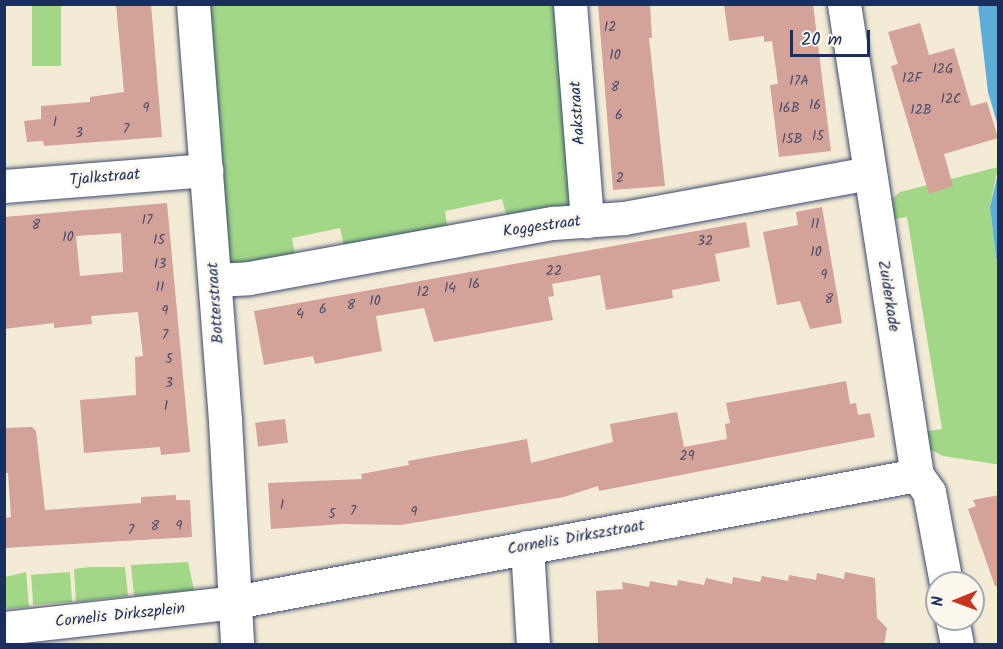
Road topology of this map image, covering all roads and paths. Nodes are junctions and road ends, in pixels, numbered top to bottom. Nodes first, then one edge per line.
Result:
1 (193, 4) edge
2 (570, 4) edge
3 (844, 4) edge
4 (206, 170) junction
5 (868, 173) junction
6 (4, 186) edge
7 (586, 221) junction
8 (215, 280) junction
9 (917, 475) junction
10 (527, 547) junction
11 (944, 571) edge
12 (235, 602) junction
13 (4, 628) edge
14 (237, 645) edge
15 (532, 645) edge

1 - 4 street, Botterstraat
2 - 7 street, Aakstraat
3 - 5 street, Zuiderkade
4 - 6 street, Tjalkstraat
4 - 8 street, Botterstraat
5 - 7 street, Koggestraat
5 - 9 street, Zuiderkade
7 - 8 street, Koggestraat
8 - 12 street, Botterstraat
9 - 10 street, Cornelis Dirkszstraat
9 - 11 street, Zuiderkade
10 - 12 street, Cornelis Dirkszstraat
10 - 15 street
12 - 13 street, Cornelis Dirkszplein
12 - 14 street, Botterstraat

